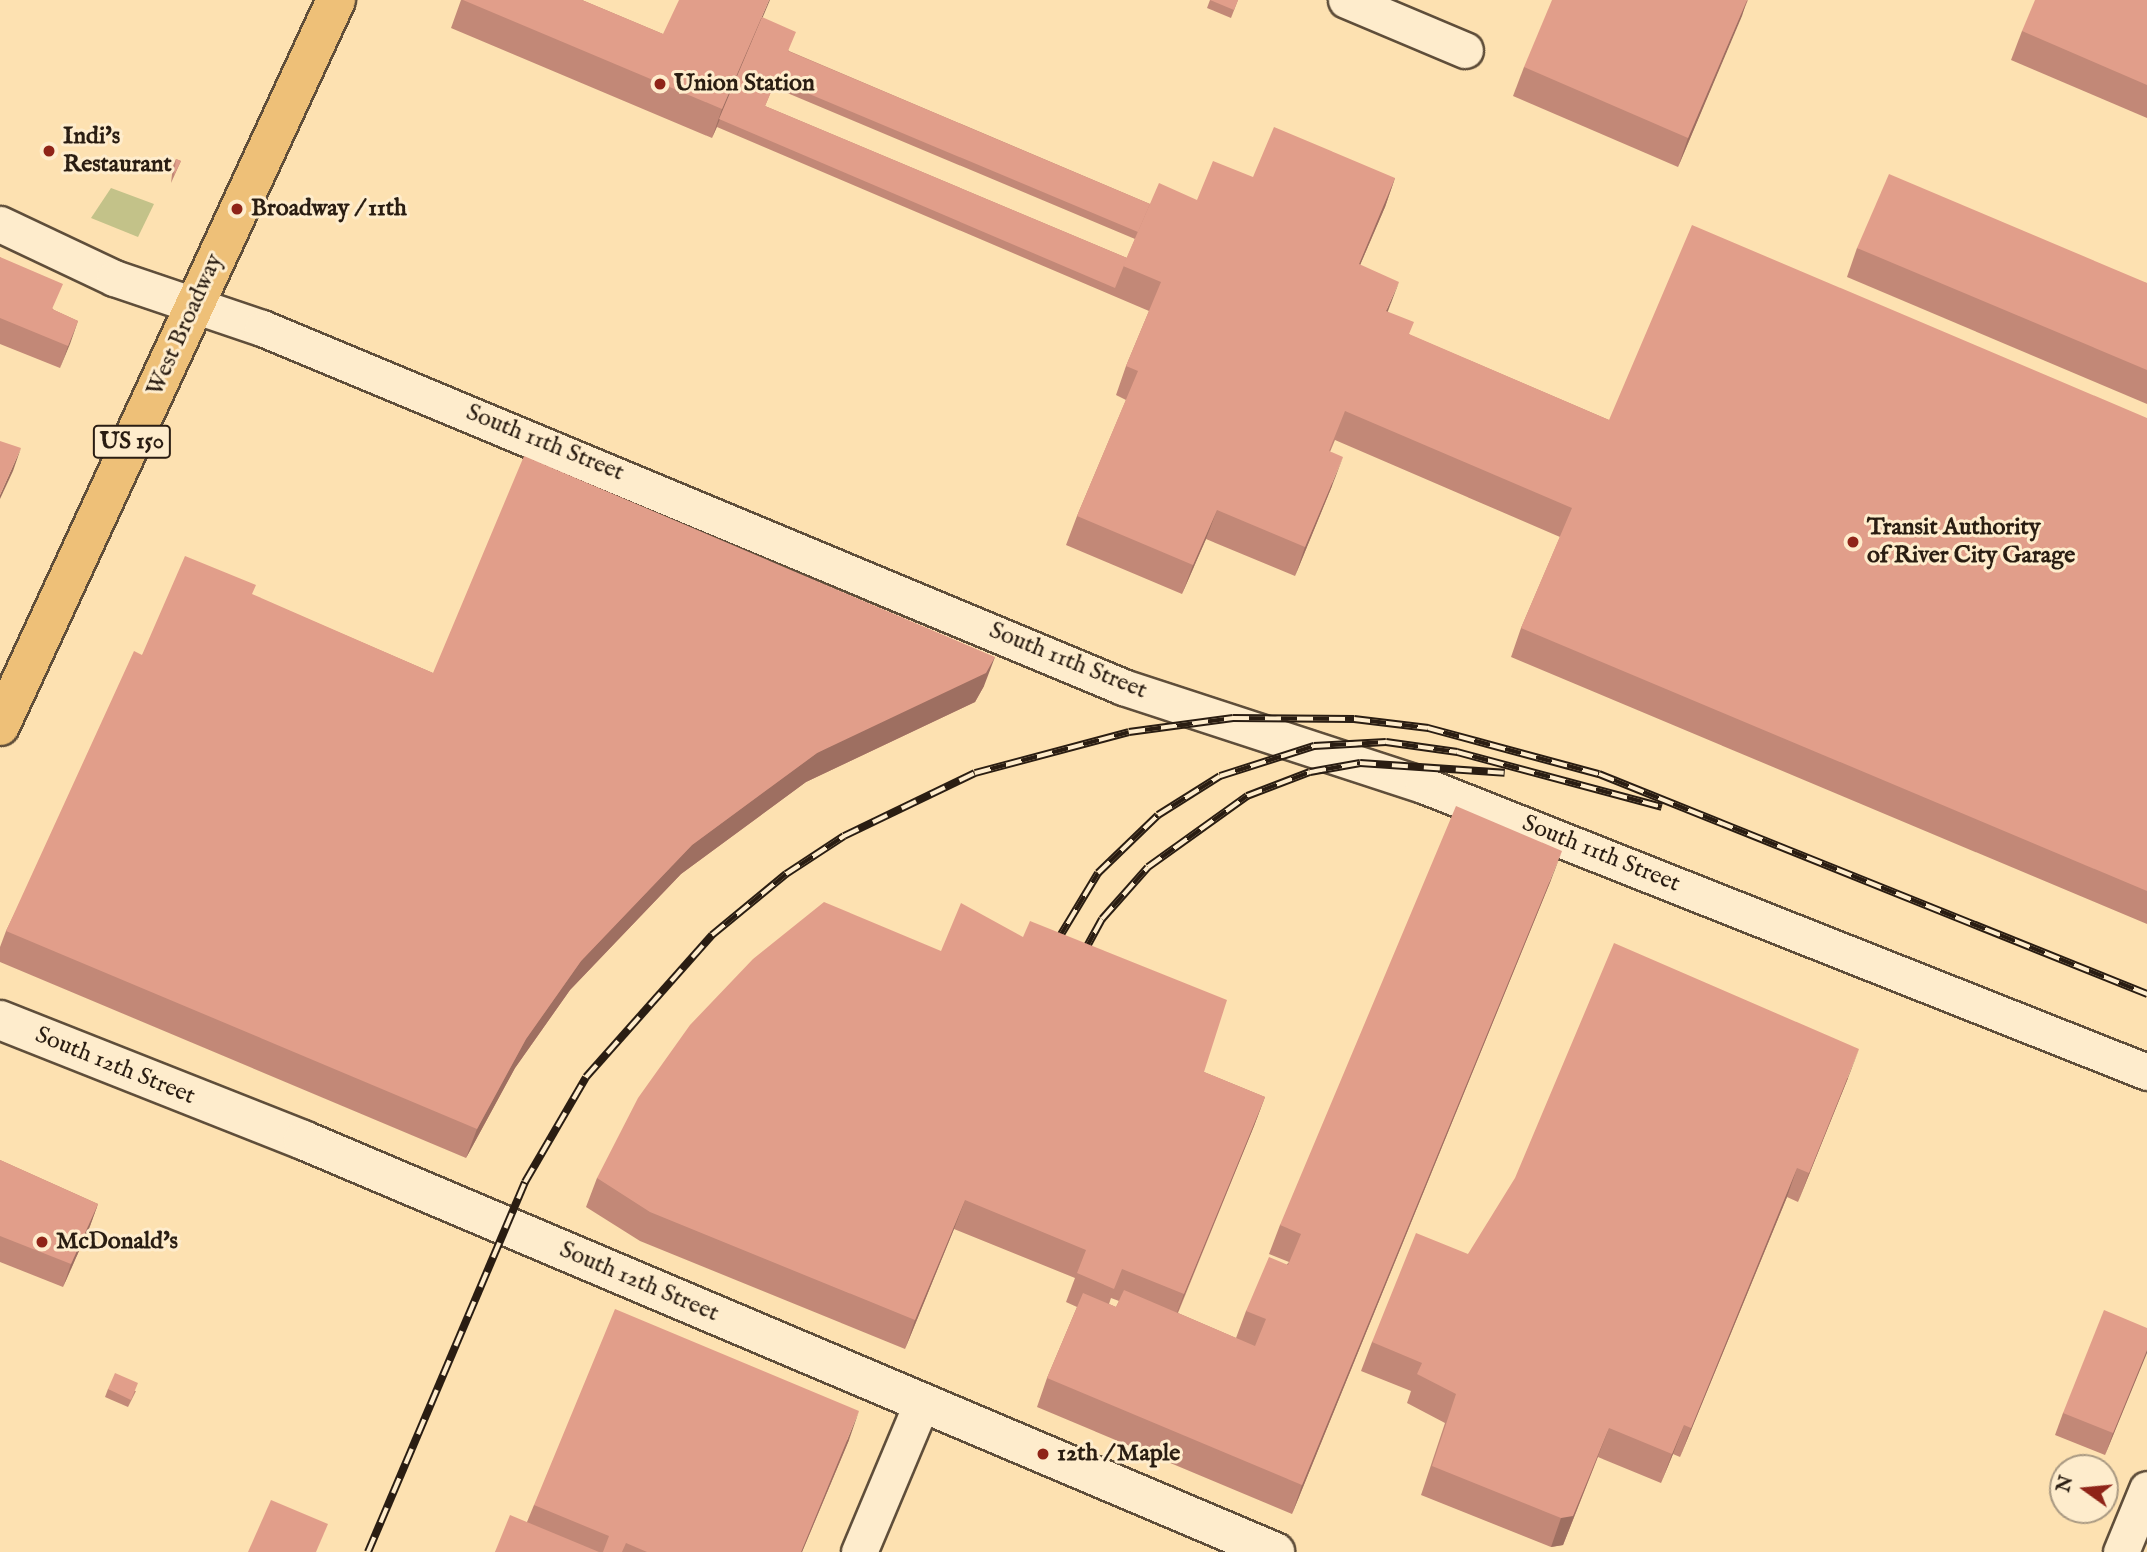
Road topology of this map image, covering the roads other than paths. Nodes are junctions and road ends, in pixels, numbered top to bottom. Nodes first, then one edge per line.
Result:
1 (336, 0) edge
2 (1346, 0) edge
3 (1465, 50) dead end
4 (0, 224) edge
5 (195, 305) junction
6 (0, 726) edge
7 (0, 1020) edge
8 (2147, 1072) edge
9 (922, 1402) junction
10 (2147, 1489) edge
11 (859, 1552) edge
12 (1275, 1552) edge
13 (2121, 1552) edge

1 - 5 main road, West Broadway / US 150
2 - 3 street
4 - 5 street, South 11th Street
5 - 6 main road, West Broadway / US 150
5 - 8 street, South 11th Street
7 - 9 street, South 12th Street
9 - 11 street
9 - 12 street, South 12th Street
10 - 13 street

